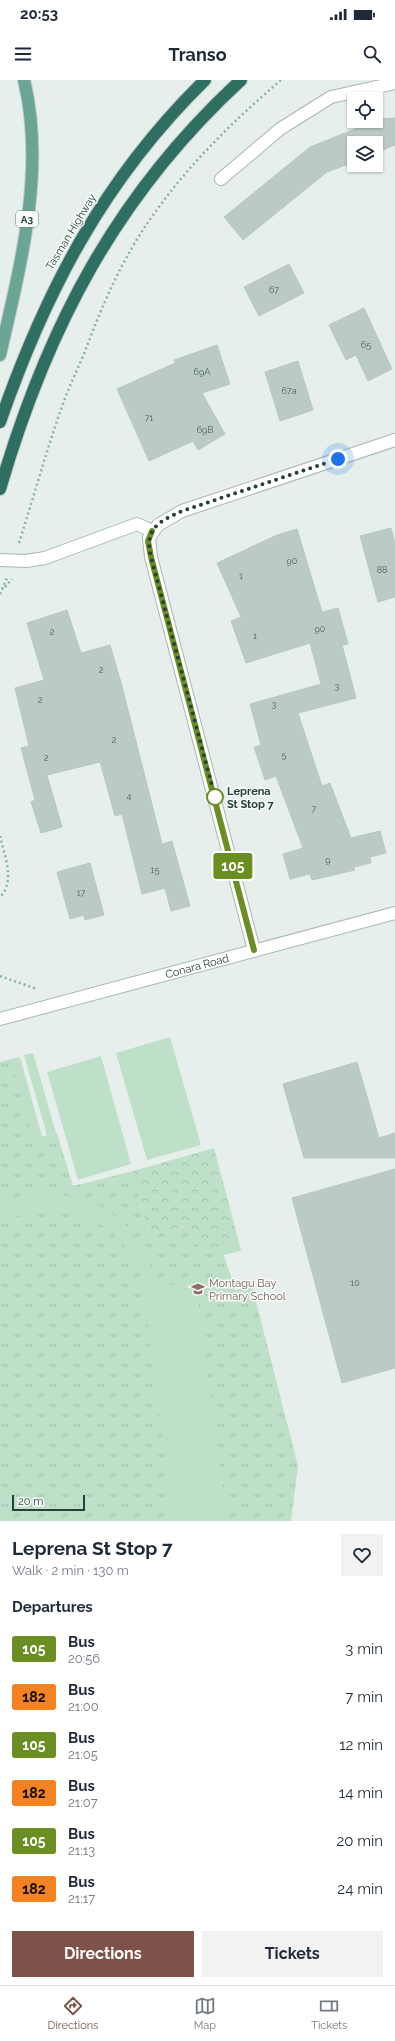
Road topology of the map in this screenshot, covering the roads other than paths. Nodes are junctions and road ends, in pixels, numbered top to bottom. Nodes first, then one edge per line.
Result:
1 (24, 80) edge
2 (204, 80) edge
3 (241, 80) edge
4 (395, 83) edge
5 (221, 179) dead end
6 (0, 355) edge
7 (0, 422) edge
8 (395, 440) edge
9 (0, 489) edge
10 (152, 531) junction
11 (0, 560) edge
12 (395, 913) edge
13 (254, 950) junction
14 (0, 1019) edge

1 - 6 main road, A3
2 - 7 highway, Tasman Highway
3 - 9 highway
4 - 5 street
8 - 10 street
10 - 11 street
10 - 13 street
12 - 13 street, Conara Road
13 - 14 street, Conara Road

